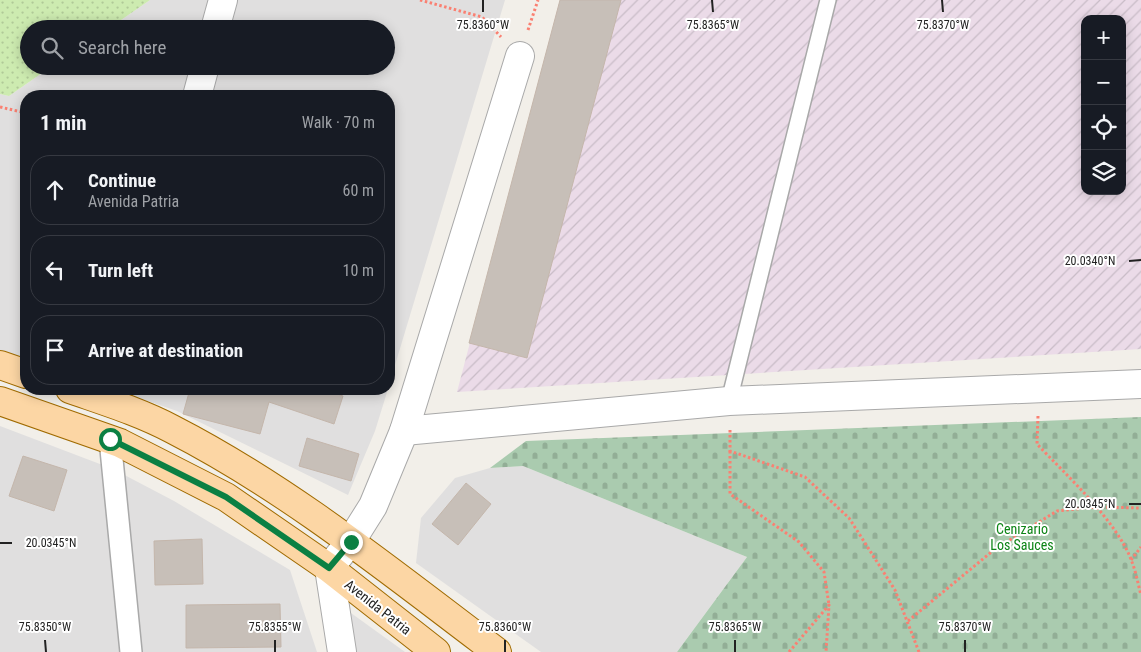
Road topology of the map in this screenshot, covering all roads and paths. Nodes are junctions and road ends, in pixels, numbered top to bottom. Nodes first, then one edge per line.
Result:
1 (223, 0) edge
2 (420, 0) edge
3 (828, 0) edge
4 (217, 20) edge
5 (520, 56) joint
6 (203, 75) edge
7 (199, 90) edge
8 (0, 107) edge
9 (20, 112) edge
10 (0, 364) edge
11 (20, 372) edge
12 (1141, 384) edge
13 (1040, 390) junction
14 (117, 396) edge
15 (0, 401) edge
16 (729, 401) junction
17 (404, 431) junction
18 (110, 439) junction
19 (730, 451) junction
20 (1096, 507) junction
21 (1141, 508) edge
22 (351, 542) junction
23 (1141, 547) edge
24 (1131, 560) junction
25 (329, 568) junction
26 (1141, 595) edge
27 (829, 604) junction
28 (908, 621) junction
29 (132, 652) edge
30 (342, 652) edge
31 (436, 652) edge
32 (497, 652) edge
33 (789, 652) edge
34 (826, 652) edge
35 (919, 652) edge

1 - 4 street
2 - 5 path
3 - 16 lane
5 - 17 street
6 - 7 street
8 - 9 path
10 - 11 main road
12 - 13 street
13 - 16 street
13 - 20 path
14 - 22 main road
15 - 18 main road, Avenida Patria
16 - 17 street
16 - 19 path
17 - 22 street
18 - 25 main road, Avenida Patria
18 - 29 street
19 - 27 path
19 - 28 path
20 - 21 path
20 - 24 path
20 - 28 path
22 - 25 street
22 - 32 main road
23 - 24 path
24 - 26 path
25 - 30 street
25 - 31 main road, Avenida Patria
27 - 33 path
27 - 34 path
28 - 35 path

